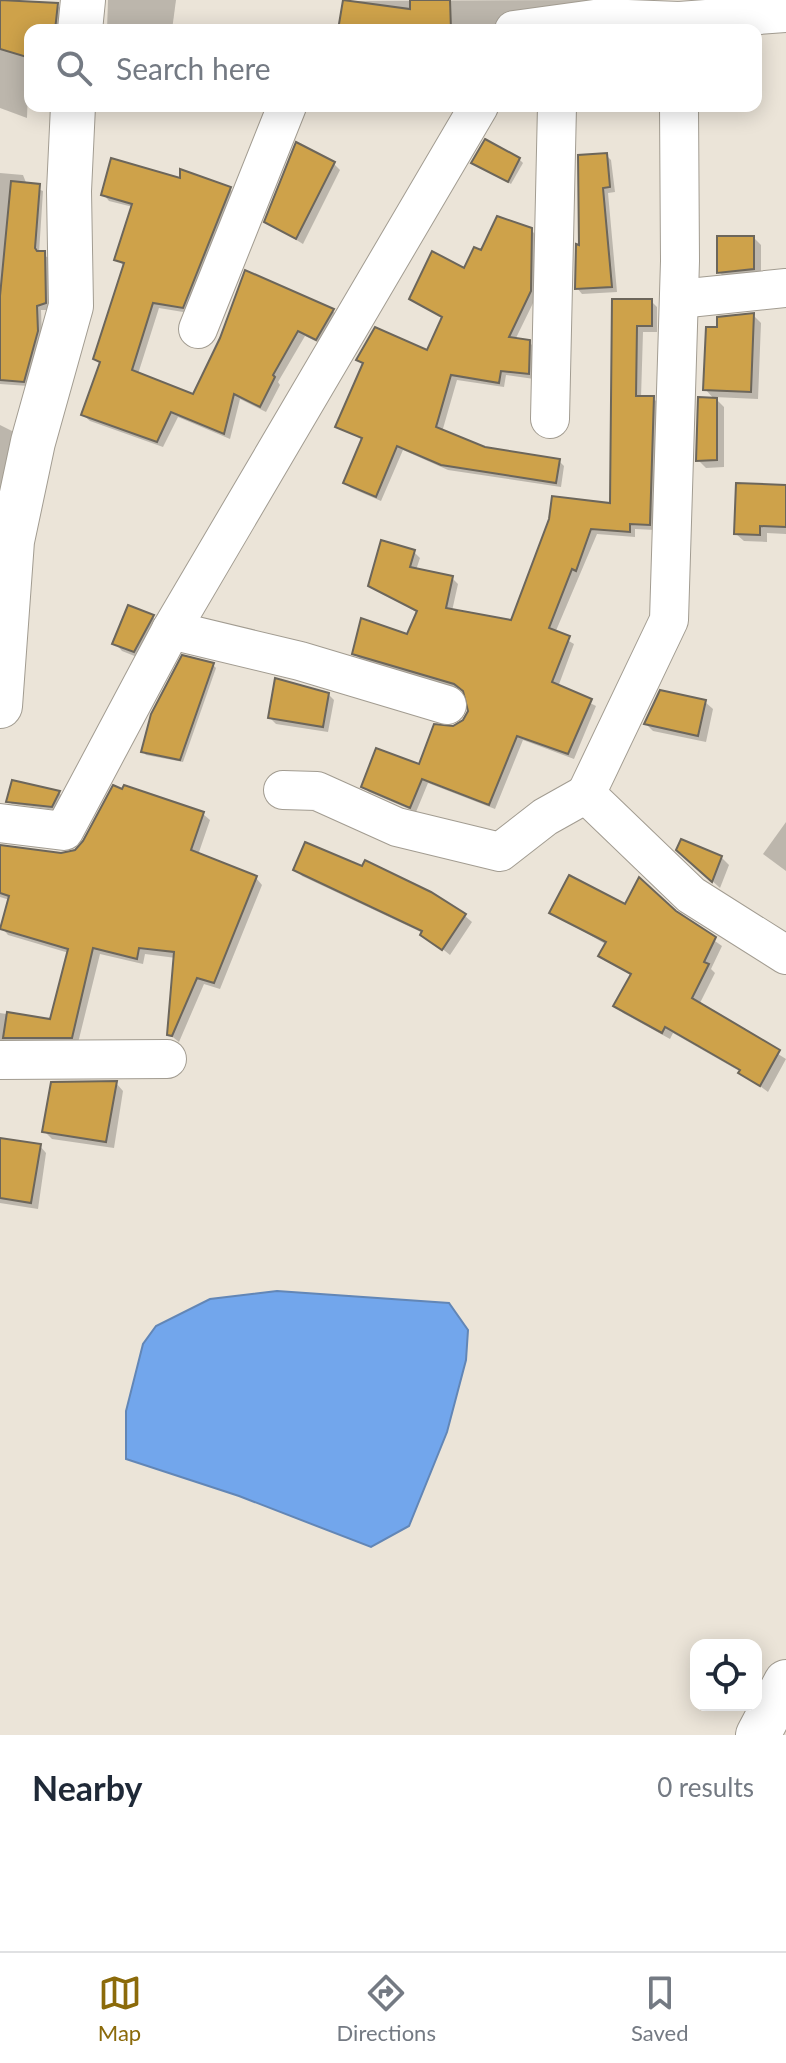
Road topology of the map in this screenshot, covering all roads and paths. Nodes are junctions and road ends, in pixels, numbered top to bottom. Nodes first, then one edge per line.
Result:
1 (83, 0) edge
2 (786, 13) edge
3 (81, 24) edge
4 (562, 24) edge
5 (668, 24) edge
6 (688, 24) edge
7 (73, 112) edge
8 (285, 112) edge
9 (475, 112) edge
10 (557, 112) edge
11 (679, 112) edge
12 (786, 288) edge
13 (679, 299) junction
14 (198, 329) dead end
15 (550, 419) dead end
16 (6, 540) edge
17 (171, 630) junction
18 (447, 705) dead end
19 (0, 706) edge
20 (283, 790) dead end
21 (586, 794) junction
22 (0, 823) edge
23 (786, 955) edge
24 (167, 1059) dead end
25 (0, 1060) edge
26 (786, 1682) edge
27 (758, 1735) edge

1 - 3 street
2 - 6 street
4 - 5 street
7 - 16 street
8 - 14 street
9 - 17 street
10 - 15 street
11 - 13 street
12 - 13 street
13 - 21 street
16 - 19 street
17 - 18 street
17 - 22 street
20 - 21 street
21 - 23 street
24 - 25 street
26 - 27 street

